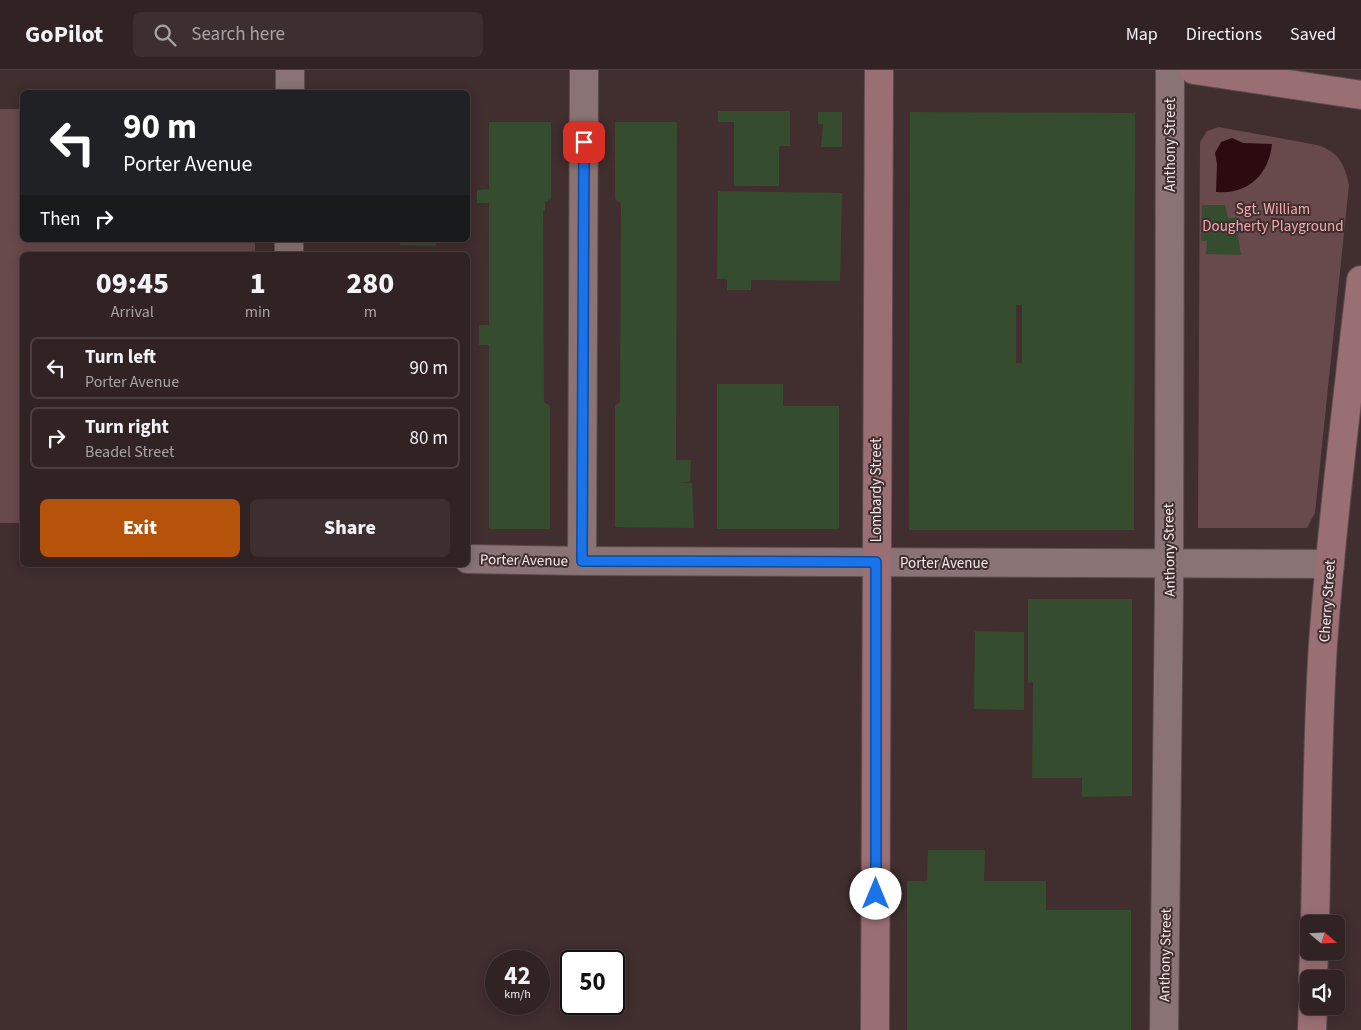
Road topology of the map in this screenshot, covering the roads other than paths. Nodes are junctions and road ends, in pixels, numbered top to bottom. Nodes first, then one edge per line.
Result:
1 (290, 70) edge
2 (584, 70) edge
3 (879, 70) edge
4 (1170, 70) edge
5 (1194, 70) edge
6 (290, 90) edge
7 (1361, 95) edge
8 (1361, 280) edge
9 (470, 559) edge
10 (582, 561) junction
11 (876, 562) junction
12 (1169, 563) junction
13 (1330, 564) junction
14 (1315, 915) edge
15 (1313, 1015) edge
16 (875, 1030) edge
17 (1164, 1030) edge
18 (1312, 1030) edge

1 - 6 street
2 - 10 street
3 - 11 main road, Lombardy Street
4 - 12 street, Anthony Street
5 - 7 main road
8 - 13 main road, Cherry Street
9 - 10 street, Porter Avenue
10 - 11 street, Porter Avenue
11 - 12 street, Porter Avenue
11 - 16 main road, Lombardy Street
12 - 13 street, Porter Avenue
12 - 17 street, Anthony Street
13 - 14 main road, Cherry Street
15 - 18 main road

